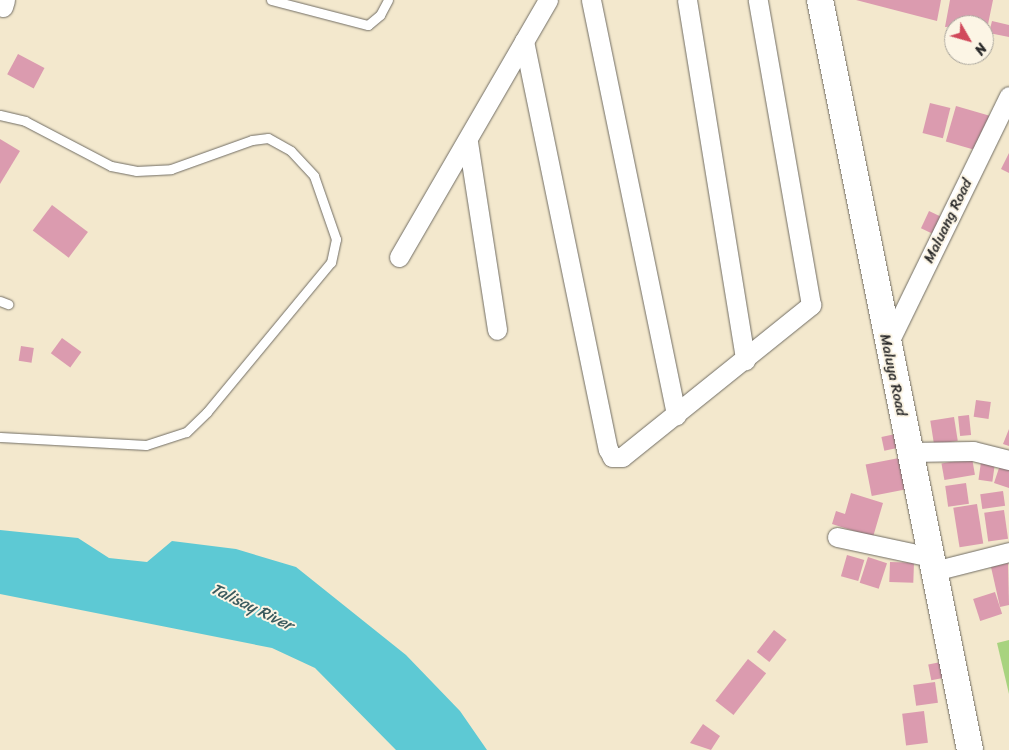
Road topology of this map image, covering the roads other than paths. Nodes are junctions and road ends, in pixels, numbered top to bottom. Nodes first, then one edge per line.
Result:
1 (271, 0) edge
2 (388, 0) edge
3 (548, 0) edge
4 (591, 0) edge
5 (687, 0) edge
6 (758, 0) edge
7 (820, 0) edge
8 (524, 41) junction
9 (1009, 96) edge
10 (0, 115) edge
11 (468, 142) junction
12 (399, 257) dead end
13 (498, 330) dead end
14 (887, 347) junction
15 (745, 360) junction
16 (676, 415) junction
17 (0, 437) edge
18 (910, 452) junction
19 (1009, 460) edge
20 (837, 536) dead end
21 (1009, 552) edge
22 (932, 564) junction
23 (970, 750) edge

1 - 2 lane
3 - 8 street
4 - 16 street
5 - 15 street
6 - 15 street
7 - 14 street, Maluya Road
8 - 11 street
8 - 16 street
9 - 14 street, Maluang Road
10 - 17 lane
11 - 12 street
11 - 13 street
14 - 18 street, Maluya Road
15 - 16 street
18 - 19 street
18 - 22 street, Maluya Road
20 - 22 street
21 - 22 street
22 - 23 street, Maluya Road

